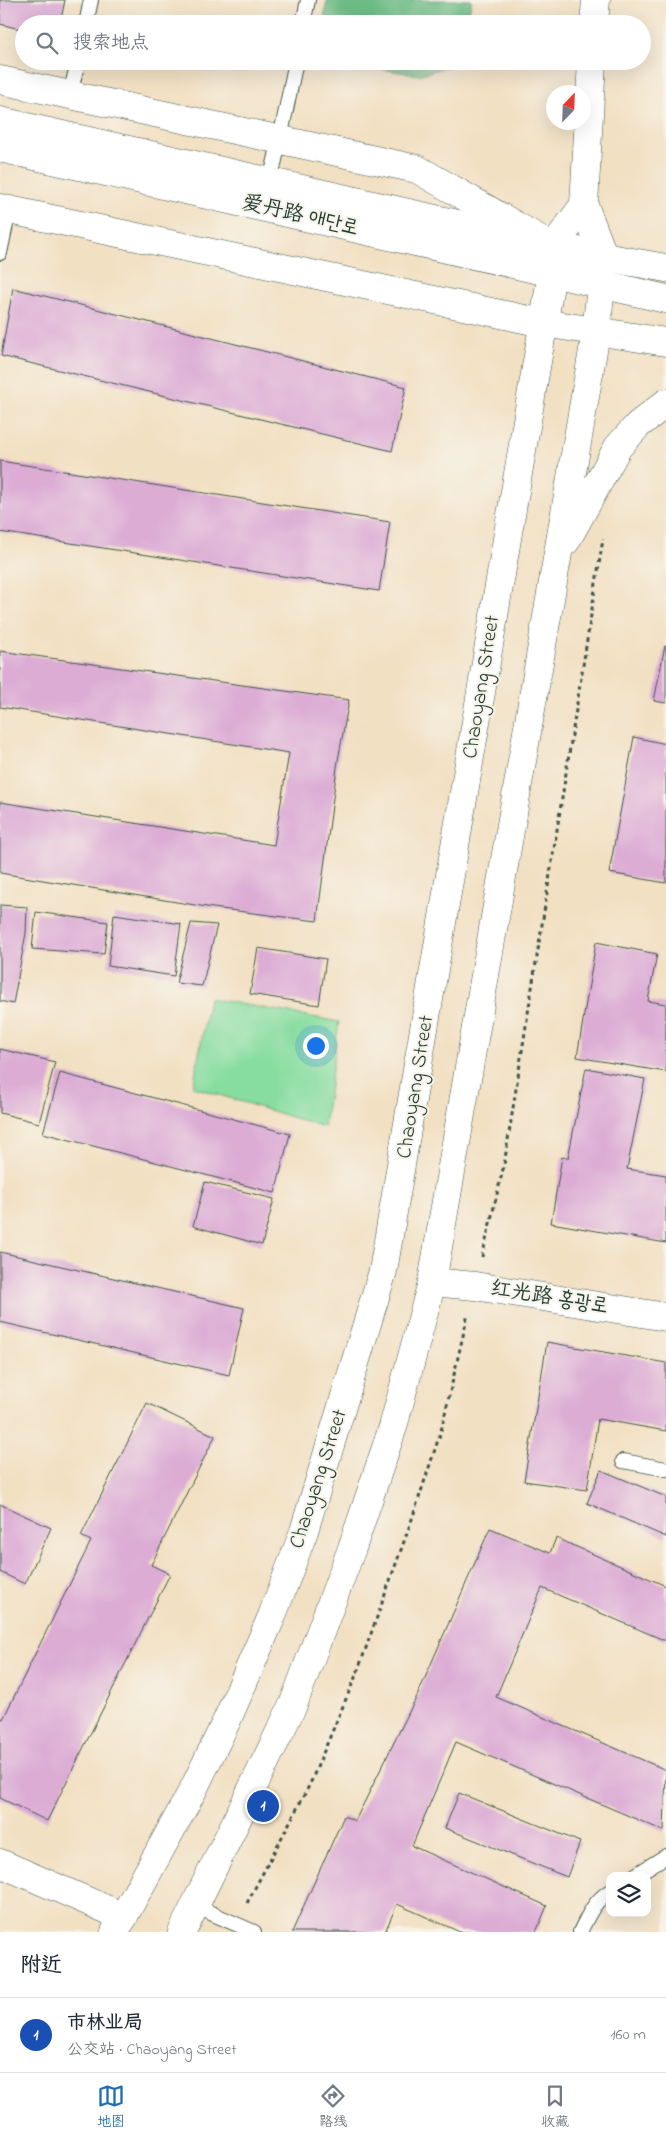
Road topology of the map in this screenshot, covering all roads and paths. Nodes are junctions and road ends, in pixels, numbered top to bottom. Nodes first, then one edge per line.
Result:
1 (91, 0) edge
2 (308, 0) edge
3 (596, 0) edge
4 (88, 15) edge
5 (305, 15) edge
6 (595, 15) edge
7 (76, 70) edge
8 (294, 70) edge
9 (592, 70) edge
10 (0, 80) edge
11 (70, 95) junction
12 (0, 121) edge
13 (280, 139) junction
14 (0, 148) edge
15 (270, 181) junction
16 (584, 205) junction
17 (4, 209) edge
18 (0, 253) edge
19 (604, 257) junction
20 (553, 260) junction
21 (666, 268) edge
22 (601, 284) junction
23 (666, 299) edge
24 (543, 323) junction
25 (596, 333) junction
26 (666, 342) edge
27 (666, 403) edge
28 (555, 560) junction
29 (432, 1282) junction
30 (666, 1317) edge
31 (623, 1461) dead end
32 (666, 1469) edge
33 (666, 1856) edge
34 (0, 1863) edge
35 (640, 1872) edge
36 (606, 1893) edge
37 (196, 1906) junction
38 (120, 1924) edge
39 (182, 1932) edge
40 (254, 1932) edge
41 (580, 1932) edge

1 - 4 lane
2 - 5 lane
3 - 6 main road
7 - 11 lane
8 - 13 lane
9 - 16 main road
10 - 11 main road, 爱丹路 애단로
11 - 13 main road, 爱丹路 애단로
12 - 15 main road, 爱丹路 애단로
13 - 15 lane
13 - 20 main road, 爱丹路 애단로
14 - 20 main road, 爱丹路 애단로
15 - 20 main road, 爱丹路 애단로
16 - 19 main road
16 - 20 main road, Chaoyang Street
17 - 18 lane
17 - 24 main road
19 - 20 main road, 爱丹路 애단로
19 - 21 main road, 爱丹路 애단로
19 - 22 main road
20 - 22 main road, 爱丹路 애단로
20 - 24 main road, Chaoyang Street
22 - 23 main road, 爱丹路 애단로
22 - 25 main road
24 - 25 main road
24 - 38 main road, Chaoyang Street
25 - 26 main road
25 - 28 main road
27 - 28 main road
28 - 29 main road
29 - 30 main road, 红光路 홍광로
29 - 37 main road
31 - 32 lane
33 - 35 lane
34 - 38 main road
36 - 41 lane
37 - 39 main road
37 - 40 lane

